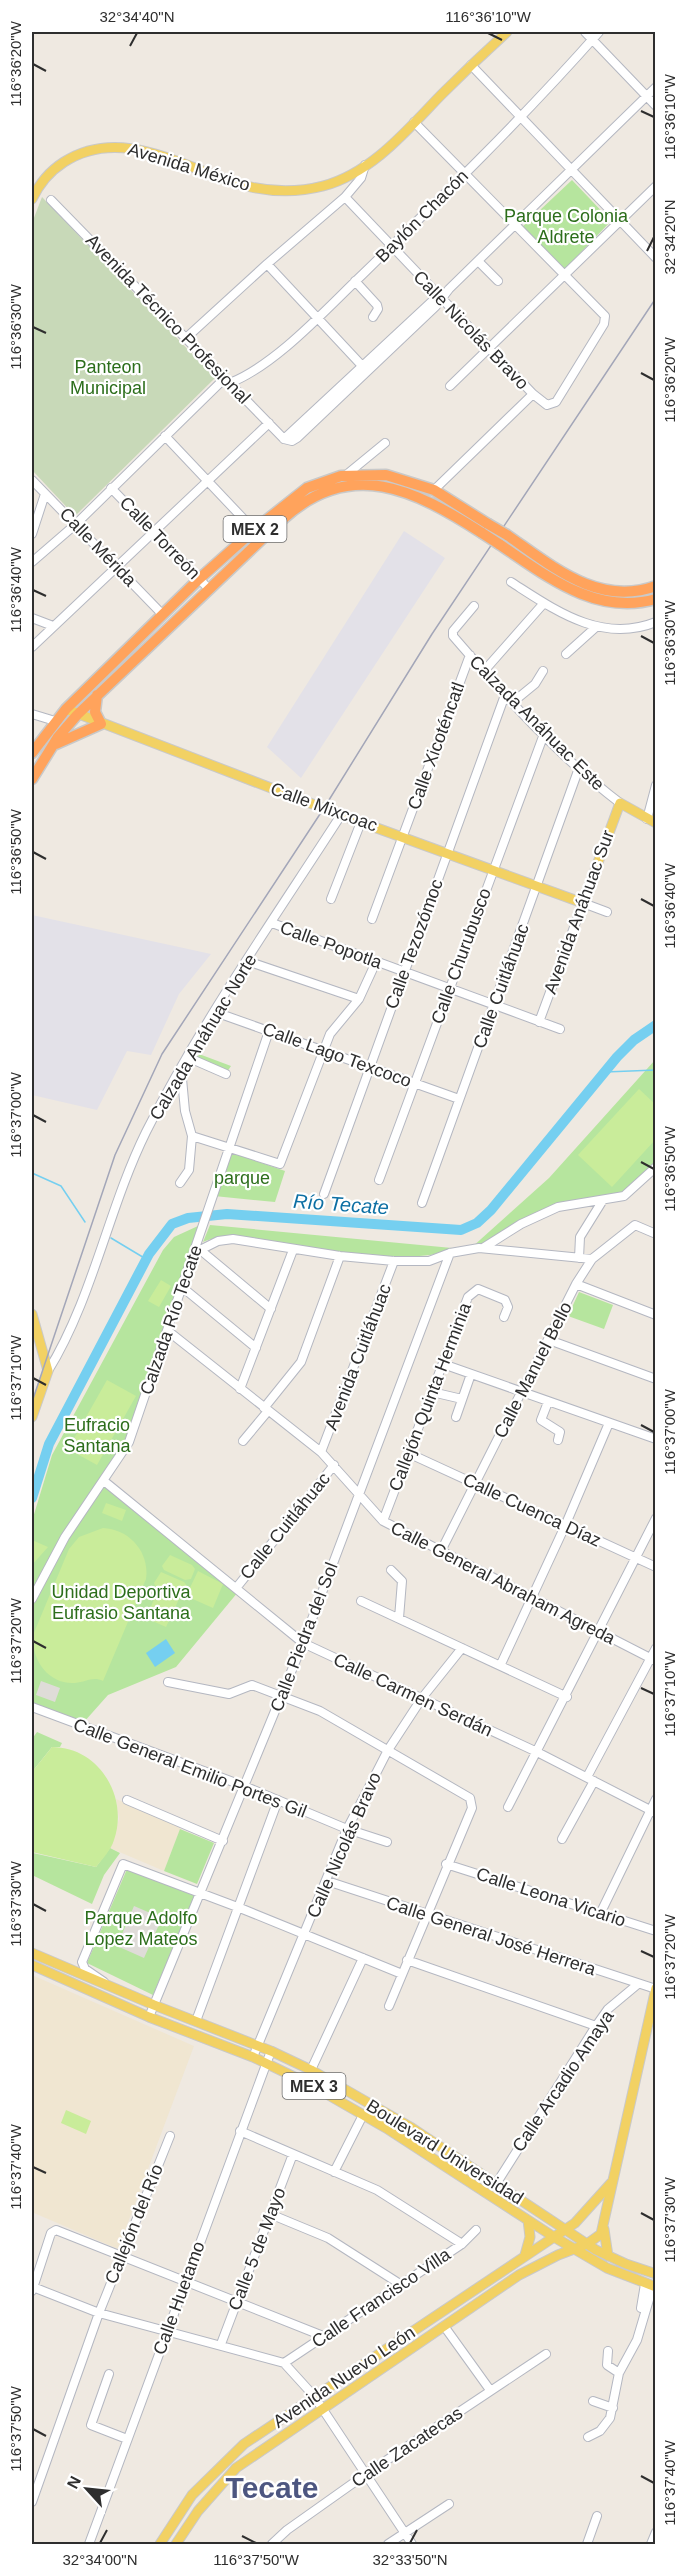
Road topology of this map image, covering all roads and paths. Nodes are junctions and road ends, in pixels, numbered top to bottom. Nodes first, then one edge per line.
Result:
1 (507, 32) edge
2 (585, 32) edge
3 (599, 32) edge
4 (592, 39) junction
5 (471, 65) junction
6 (656, 87) edge
7 (646, 96) junction
8 (656, 106) edge
9 (522, 118) junction
10 (414, 122) junction
11 (364, 165) junction
12 (571, 169) junction
13 (465, 174) junction
14 (656, 186) edge
15 (345, 197) junction
16 (32, 200) edge
17 (51, 200) dead end
18 (622, 221) junction
19 (514, 225) junction
20 (391, 247) junction
21 (656, 258) edge
22 (478, 261) junction
23 (267, 264) junction
24 (564, 277) junction
25 (355, 281) junction
26 (498, 281) dead end
27 (440, 297) junction
28 (373, 317) dead end
29 (316, 319) junction
30 (186, 338) junction
31 (489, 348) junction
32 (365, 369) junction
33 (228, 381) junction
34 (450, 386) dead end
35 (533, 394) junction
36 (269, 423) junction
37 (165, 436) junction
38 (385, 442) dead end
39 (346, 476) junction
40 (32, 480) edge
41 (207, 481) junction
42 (111, 488) junction
43 (434, 490) junction
44 (45, 494) junction
45 (34, 521) edge
46 (76, 524) junction
47 (485, 528) junction
48 (254, 530) junction
49 (153, 532) junction
50 (32, 534) edge
51 (32, 562) edge
52 (117, 566) junction
53 (199, 579) junction
54 (511, 582) dead end
55 (656, 586) edge
56 (209, 589) junction
57 (656, 598) edge
58 (544, 603) junction
59 (474, 606) dead end
60 (163, 615) junction
61 (32, 618) edge
62 (656, 622) edge
63 (53, 626) junction
64 (596, 627) junction
65 (32, 647) edge
66 (566, 654) dead end
67 (470, 655) junction
68 (484, 671) junction
69 (543, 671) dead end
70 (97, 694) junction
71 (505, 695) junction
72 (513, 702) junction
73 (66, 709) junction
74 (32, 714) edge
75 (77, 715) junction
76 (55, 721) junction
77 (101, 724) junction
78 (544, 734) junction
79 (52, 746) junction
80 (32, 753) edge
81 (579, 768) junction
82 (32, 779) edge
83 (656, 785) edge
84 (620, 803) junction
85 (341, 815) junction
86 (651, 821) edge
87 (361, 822) junction
88 (403, 837) junction
89 (447, 853) junction
90 (492, 869) junction
91 (537, 887) junction
92 (331, 899) dead end
93 (582, 903) junction
94 (607, 912) dead end
95 (372, 919) dead end
96 (272, 923) junction
97 (248, 960) junction
98 (376, 962) junction
99 (404, 972) junction
100 (449, 988) junction
101 (359, 999) junction
102 (494, 1005) junction
103 (214, 1012) junction
104 (539, 1022) junction
105 (560, 1029) dead end
106 (269, 1031) junction
107 (323, 1050) junction
108 (186, 1057) junction
109 (368, 1067) junction
110 (180, 1068) junction
111 (226, 1074) dead end
112 (414, 1083) junction
113 (459, 1099) junction
114 (194, 1137) junction
115 (228, 1149) junction
116 (656, 1167) edge
117 (379, 1180) dead end
118 (180, 1183) dead end
119 (324, 1194) dead end
120 (603, 1200) junction
121 (422, 1203) dead end
122 (656, 1234) edge
123 (198, 1248) junction
124 (483, 1248) junction
125 (293, 1250) junction
126 (450, 1253) junction
127 (340, 1256) junction
128 (579, 1258) junction
129 (592, 1259) junction
130 (394, 1262) junction
131 (576, 1284) junction
132 (182, 1287) junction
133 (271, 1309) junction
134 (32, 1314) edge
135 (656, 1315) edge
136 (504, 1317) dead end
137 (32, 1325) edge
138 (168, 1331) junction
139 (39, 1336) junction
140 (549, 1340) junction
141 (256, 1348) junction
142 (443, 1364) junction
143 (48, 1371) junction
144 (471, 1374) junction
145 (656, 1379) edge
146 (240, 1389) junction
147 (432, 1392) junction
148 (522, 1393) junction
149 (462, 1399) junction
150 (548, 1402) junction
151 (266, 1409) junction
152 (32, 1417) edge
153 (456, 1417) dead end
154 (609, 1423) junction
155 (656, 1439) edge
156 (558, 1440) dead end
157 (243, 1441) dead end
158 (321, 1452) junction
159 (408, 1453) junction
160 (334, 1465) junction
161 (104, 1481) junction
162 (476, 1484) junction
163 (359, 1492) junction
164 (656, 1518) edge
165 (383, 1521) junction
166 (565, 1526) junction
167 (441, 1551) junction
168 (635, 1558) junction
169 (656, 1567) edge
170 (391, 1570) dead end
171 (237, 1587) junction
172 (533, 1596) junction
173 (32, 1599) edge
174 (361, 1601) dead end
175 (399, 1618) junction
176 (600, 1632) junction
177 (303, 1643) junction
178 (462, 1648) junction
179 (656, 1648) edge
180 (653, 1660) edge
181 (501, 1664) junction
182 (168, 1682) dead end
183 (282, 1695) junction
184 (567, 1697) junction
185 (422, 1698) junction
186 (32, 1707) edge
187 (388, 1750) junction
188 (537, 1752) junction
189 (591, 1779) junction
190 (244, 1786) junction
191 (656, 1799) edge
192 (127, 1800) dead end
193 (278, 1800) junction
194 (508, 1807) dead end
195 (653, 1811) edge
196 (347, 1829) junction
197 (562, 1839) dead end
198 (223, 1841) junction
199 (387, 1842) dead end
200 (446, 1864) junction
201 (327, 1881) junction
202 (201, 1894) junction
203 (240, 1908) junction
204 (427, 1912) junction
205 (600, 1912) junction
206 (656, 1931) edge
207 (305, 1934) junction
208 (32, 1953) edge
209 (363, 1958) junction
210 (407, 1960) junction
211 (32, 1965) edge
212 (402, 1974) junction
213 (638, 1984) junction
214 (106, 1985) junction
215 (655, 1989) edge
216 (153, 2005) junction
217 (389, 2006) dead end
218 (149, 2017) junction
219 (196, 2021) junction
220 (596, 2026) junction
221 (258, 2046) junction
222 (271, 2051) junction
223 (253, 2057) junction
224 (267, 2063) junction
225 (311, 2070) junction
226 (363, 2115) junction
227 (386, 2128) junction
228 (412, 2128) junction
229 (240, 2131) junction
230 (170, 2136) dead end
231 (293, 2154) junction
232 (334, 2172) junction
233 (614, 2179) junction
234 (496, 2184) junction
235 (270, 2214) junction
236 (528, 2220) junction
237 (565, 2229) junction
238 (604, 2229) junction
239 (476, 2230) dead end
240 (554, 2237) junction
241 (462, 2244) junction
242 (587, 2244) junction
243 (574, 2249) junction
244 (525, 2255) junction
245 (120, 2256) junction
246 (608, 2256) junction
247 (656, 2274) edge
248 (185, 2283) junction
249 (400, 2284) junction
250 (651, 2286) edge
251 (32, 2289) edge
252 (237, 2302) junction
253 (99, 2313) junction
254 (444, 2326) junction
255 (167, 2332) junction
256 (323, 2336) junction
257 (220, 2344) junction
258 (608, 2351) dead end
259 (546, 2354) dead end
260 (284, 2363) junction
261 (109, 2373) dead end
262 (619, 2373) junction
263 (490, 2390) junction
264 (314, 2396) junction
265 (593, 2401) dead end
266 (322, 2408) junction
267 (614, 2408) junction
268 (588, 2437) dead end
269 (127, 2439) junction
270 (366, 2474) junction
271 (32, 2502) edge
272 (449, 2504) dead end
273 (597, 2516) dead end
274 (656, 2532) edge
275 (404, 2533) junction
276 (89, 2544) edge
277 (160, 2544) edge
278 (176, 2544) edge
279 (272, 2544) edge
280 (388, 2544) edge
281 (412, 2544) edge
282 (586, 2544) edge
283 (651, 2544) edge

1 - 5 main road, Avenida México
2 - 4 street
3 - 4 street, Baylón Chacón
4 - 7 street
4 - 9 street, Baylón Chacón
5 - 9 street
5 - 10 main road, Avenida México
6 - 7 street
7 - 8 street
7 - 12 street
9 - 12 street
9 - 13 street, Baylón Chacón
10 - 11 main road, Avenida México
10 - 13 street
11 - 15 street
11 - 16 main road, Avenida México
12 - 18 street
12 - 19 street
13 - 19 street
13 - 20 street, Baylón Chacón
14 - 18 street
15 - 20 street, Calle Nicolás Bravo
15 - 23 street
17 - 30 street, Avenida Técnico Profesional
18 - 21 street
18 - 24 street
19 - 22 street
19 - 24 street
20 - 25 street, Baylón Chacón
20 - 27 street, Calle Nicolás Bravo
22 - 26 street
22 - 27 street
23 - 29 street
23 - 30 street
24 - 31 street
24 - 35 street, Calle Nicolás Bravo
25 - 28 street
25 - 29 street, Baylón Chacón
27 - 31 street, Calle Nicolás Bravo
27 - 32 street
29 - 32 street
29 - 33 street, Baylón Chacón
30 - 33 street, Avenida Técnico Profesional
31 - 34 street
31 - 35 street, Calle Nicolás Bravo
32 - 36 street, Avenida Técnico Profesional
33 - 36 street, Avenida Técnico Profesional
33 - 37 street, Baylón Chacón
35 - 43 street
36 - 41 street
37 - 41 street
37 - 42 street, Baylón Chacón
38 - 39 street
39 - 43 highway, MEX 2
39 - 48 highway, MEX 2
40 - 44 street, Calle Mérida
41 - 48 street
41 - 49 street
42 - 46 street, Baylón Chacón
42 - 49 street, Calle Torreón
43 - 47 highway, MEX 2
44 - 45 street
44 - 46 street, Calle Mérida
45 - 50 street
46 - 51 street, Baylón Chacón
46 - 52 street, Calle Mérida
47 - 55 highway, MEX 2, bridge
47 - 56 highway, MEX 2
47 - 57 highway, MEX 2, bridge
48 - 53 highway, MEX 2
49 - 52 street
49 - 53 street, Calle Torreón
52 - 60 street, Calle Mérida
52 - 63 street
53 - 56 street, Calle Torreón
53 - 60 highway, MEX 2
54 - 58 street
56 - 70 highway, MEX 2
58 - 64 street
58 - 68 street
59 - 67 street, Calzada Anáhuac Este
60 - 73 highway, MEX 2
61 - 63 street
62 - 64 street
63 - 65 street
64 - 66 street
67 - 68 street, Calzada Anáhuac Este
67 - 88 street, Calle Xicoténcatl
68 - 71 street, Calzada Anáhuac Este
69 - 72 street
70 - 75 highway, MEX 2
70 - 77 highway
71 - 72 street, Calzada Anáhuac Este
71 - 89 street, Calle Tezozómoc
72 - 78 street, Calzada Anáhuac Este
73 - 75 main road, Calle Mixcoac
73 - 76 highway, MEX 2
74 - 76 street
75 - 77 main road, Calle Mixcoac
75 - 79 highway, MEX 2
76 - 80 highway, MEX 2
77 - 79 highway
77 - 85 main road, Calle Mixcoac
78 - 81 street, Calzada Anáhuac Este
78 - 90 street, Calle Churubusco
79 - 82 highway, MEX 2
81 - 84 street, Calzada Anáhuac Este
81 - 91 street, Calle Cuitláhuac
83 - 86 street
84 - 86 main road, Calzada Anáhuac Este
84 - 93 main road, Avenida Anáhuac Sur
85 - 87 main road, Calle Mixcoac
85 - 96 street, Calzada Anáhuac Norte
87 - 88 main road, Calle Mixcoac
87 - 92 street
88 - 89 main road, Calle Mixcoac
88 - 95 street, Calle Xicoténcatl
89 - 90 main road, Calle Mixcoac
89 - 99 street, Calle Tezozómoc
90 - 91 main road, Calle Mixcoac
90 - 100 street, Calle Churubusco
91 - 93 main road, Calle Mixcoac
91 - 102 street, Calle Cuitláhuac
93 - 94 street
93 - 104 street, Avenida Anáhuac Sur
96 - 97 street, Calzada Anáhuac Norte
96 - 98 street, Calle Popotla
97 - 101 street
97 - 103 street, Calzada Anáhuac Norte
98 - 99 street, Calle Popotla
98 - 101 street
99 - 100 street, Calle Popotla
99 - 109 street, Calle Tezozómoc
100 - 102 street, Calle Popotla
100 - 112 street, Calle Churubusco
101 - 107 street
102 - 104 street, Calle Popotla
102 - 113 street, Calle Cuitláhuac
103 - 106 street, Calle Lago Texcoco
103 - 108 street, Calzada Anáhuac Norte
104 - 105 street, Calle Popotla
106 - 107 street, Calle Lago Texcoco
106 - 115 street, Calzada Río Tecate
107 - 109 street, Calle Lago Texcoco
107 - 115 street
108 - 110 street, Calzada Anáhuac Norte
108 - 111 street
109 - 112 street, Calle Lago Texcoco
109 - 119 street, Calle Tezozómoc
110 - 114 street
110 - 143 street, Calzada Anáhuac Norte
112 - 113 street, Calle Lago Texcoco
112 - 117 street, Calle Churubusco
113 - 121 street, Calle Cuitláhuac
114 - 115 street
114 - 118 street
115 - 123 street, Calzada Río Tecate
116 - 120 street
120 - 124 street
120 - 128 street
122 - 129 street, Calle Manuel Bello
123 - 125 street
123 - 132 street, Calzada Río Tecate
123 - 133 street
124 - 126 street
124 - 128 street
125 - 127 street
125 - 133 street
126 - 130 street
126 - 163 street, Calle Piedra del Sol
127 - 130 street
127 - 151 street
128 - 129 street
129 - 131 street, Calle Manuel Bello
130 - 158 street, Avenida Cuitláhuac
131 - 135 street
131 - 140 street, Calle Manuel Bello
132 - 138 street, Calzada Río Tecate
132 - 141 street
133 - 141 street
134 - 139 main road
136 - 142 street, Callejón Quinta Herminia
137 - 139 main road
138 - 146 street, Calle General Abraham Agreda
138 - 161 street, Calzada Río Tecate
139 - 143 main road
140 - 145 street
140 - 148 street, Calle Manuel Bello
141 - 146 street
142 - 144 street
142 - 147 street, Callejón Quinta Herminia
143 - 152 main road
144 - 148 street
144 - 149 street
146 - 151 street, Calle General Abraham Agreda
147 - 149 street
147 - 159 street, Callejón Quinta Herminia
148 - 150 street
148 - 162 street, Calle Manuel Bello
149 - 153 street
150 - 154 street
150 - 156 street
151 - 157 street
151 - 158 street, Calle General Abraham Agreda
154 - 155 street
154 - 166 street
158 - 160 street, Calle General Abraham Agreda
159 - 162 street, Calle Cuenca Díaz
159 - 165 street, Callejón Quinta Herminia
160 - 163 street, Calle General Abraham Agreda
160 - 171 street, Calle Cuitláhuac
161 - 171 street, Calle Carmen Serdán
161 - 173 street, Calzada Río Tecate
162 - 166 street, Calle Cuenca Díaz
162 - 167 street, Calle Manuel Bello
163 - 165 street, Calle General Abraham Agreda
163 - 177 street, Calle Piedra del Sol
164 - 168 street
165 - 167 street, Calle General Abraham Agreda
166 - 168 street, Calle Cuenca Díaz
166 - 172 street
167 - 172 street, Calle General Abraham Agreda
168 - 169 street, Calle Cuenca Díaz
168 - 176 street
170 - 175 street
171 - 177 street, Calle Carmen Serdán
172 - 176 street, Calle General Abraham Agreda
172 - 181 street
174 - 175 street
175 - 178 street
176 - 180 street, Calle General Abraham Agreda
176 - 184 street
177 - 183 street, Calle Piedra del Sol
177 - 185 street, Calle Carmen Serdán
178 - 181 street
178 - 185 street, Calle Nicolás Bravo
179 - 180 street
180 - 189 street
181 - 184 street
182 - 183 street
183 - 187 street
183 - 190 street, Calle Piedra del Sol
184 - 188 street
185 - 187 street, Calle Nicolás Bravo
185 - 188 street, Calle Carmen Serdán
186 - 190 street, Calle General Emilio Portes Gil
187 - 196 street, Calle Nicolás Bravo
187 - 200 street
188 - 189 street, Calle Carmen Serdán
188 - 194 street
189 - 195 street, Calle Carmen Serdán
189 - 197 street
190 - 193 street, Calle General Emilio Portes Gil
190 - 198 street, Calle Piedra del Sol
191 - 195 street
192 - 198 street
193 - 196 street, Calle General Emilio Portes Gil
193 - 203 street
195 - 205 street
196 - 199 street, Calle General Emilio Portes Gil
196 - 201 street, Calle Nicolás Bravo
198 - 202 street, Calle Piedra del Sol
200 - 204 street
200 - 205 street, Calle Leona Vicario
201 - 204 street, Calle General José Herrera
201 - 207 street, Calle Nicolás Bravo
202 - 203 street
202 - 214 street
202 - 216 street, Calle Piedra del Sol
203 - 207 street
203 - 219 street
204 - 210 street
204 - 213 street, Calle General José Herrera
205 - 206 street, Calle Leona Vicario
207 - 209 street
207 - 221 street, Calle Nicolás Bravo
208 - 214 main road, Boulevard Universidad / MEX 3
209 - 212 street
209 - 225 street
210 - 212 street
210 - 220 street
211 - 218 main road, Boulevard Universidad / MEX 3
212 - 217 street
213 - 215 street, Calle General José Herrera
213 - 220 street, Calle Arcadio Amaya
214 - 216 main road, Boulevard Universidad / MEX 3
215 - 233 main road
216 - 218 street, Calle Piedra del Sol
216 - 219 main road, Boulevard Universidad / MEX 3
218 - 223 main road, Boulevard Universidad / MEX 3
219 - 221 main road, Boulevard Universidad / MEX 3
220 - 234 street, Calle Arcadio Amaya
221 - 222 main road, Boulevard Universidad / MEX 3
221 - 223 street, Calle Nicolás Bravo
222 - 224 street, Calle Huetamo
222 - 225 main road, Boulevard Universidad / MEX 3
223 - 224 main road, Boulevard Universidad / MEX 3
224 - 226 main road, Boulevard Universidad / MEX 3
224 - 229 street, Calle Huetamo
225 - 228 main road, Boulevard Universidad / MEX 3
226 - 227 main road, Boulevard Universidad / MEX 3
226 - 232 street
227 - 228 main road
227 - 236 main road, Boulevard Universidad / MEX 3
228 - 234 main road, Boulevard Universidad / MEX 3
229 - 231 street
229 - 248 street, Calle Huetamo
230 - 245 street, Callejón del Río
231 - 232 street
231 - 235 street, Calle 5 de Mayo
232 - 241 street
233 - 237 main road, Avenida Nuevo León
233 - 238 main road
234 - 237 main road, Boulevard Universidad / MEX 3
235 - 249 street
235 - 252 street, Calle 5 de Mayo
236 - 240 main road, Boulevard Universidad / MEX 3
236 - 244 main road
237 - 240 main road, Avenida Nuevo León
237 - 242 main road, Boulevard Universidad / MEX 3
238 - 242 main road
238 - 246 main road
239 - 241 street, Calle Francisco Villa
240 - 243 main road, Boulevard Universidad / MEX 3
240 - 244 main road, Avenida Nuevo León
241 - 249 street, Calle Francisco Villa
242 - 243 main road, Avenida Nuevo León
242 - 246 main road, Boulevard Universidad / MEX 3
243 - 250 main road, Boulevard Universidad / MEX 3
243 - 254 main road, Avenida Nuevo León
244 - 264 main road, Avenida Nuevo León
245 - 248 street
245 - 251 street
245 - 253 street, Callejón del Río
246 - 247 main road, Boulevard Universidad / MEX 3
248 - 252 street
248 - 255 street, Calle Huetamo
249 - 256 street, Calle Francisco Villa
250 - 262 street
251 - 253 street
252 - 256 street
252 - 257 street, Calle 5 de Mayo
253 - 255 street
253 - 271 street, Callejón del Río
254 - 263 street
254 - 266 main road, Avenida Nuevo León
255 - 257 street
255 - 269 street, Calle Huetamo
256 - 260 street, Calle Francisco Villa
257 - 260 street
258 - 262 street
259 - 263 street, Calle Zacatecas
260 - 264 street
261 - 269 street
262 - 267 street
263 - 270 street, Calle Zacatecas
264 - 266 street
264 - 277 main road, Avenida Nuevo León
265 - 267 street
266 - 270 street
266 - 278 main road, Avenida Nuevo León
267 - 268 street
269 - 276 street, Calle Huetamo
270 - 275 street
270 - 279 street, Calle Zacatecas
272 - 275 street
273 - 282 street
274 - 283 street
275 - 280 street
275 - 281 street

